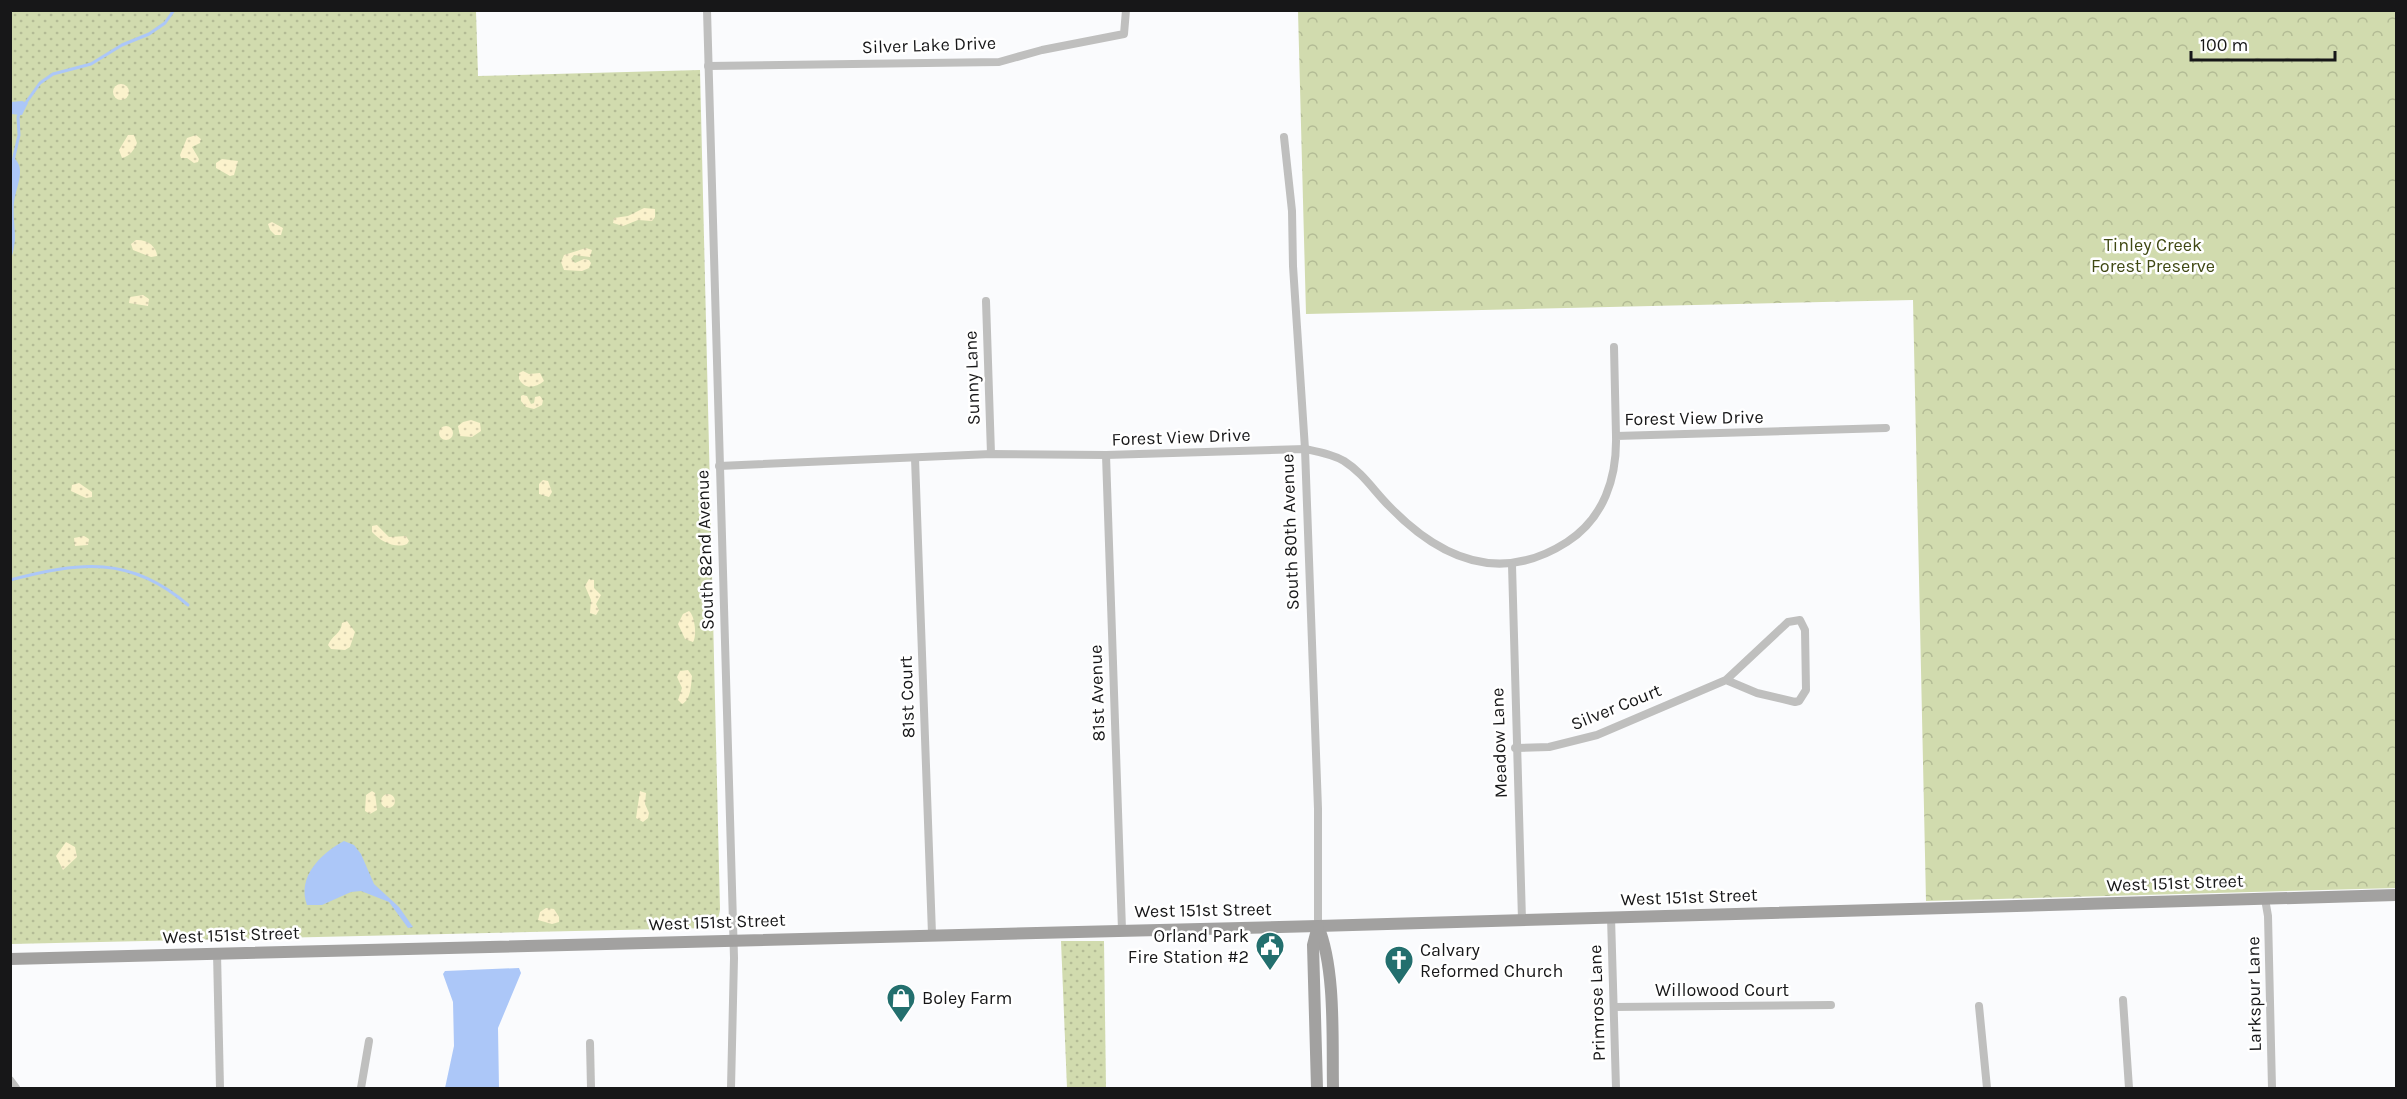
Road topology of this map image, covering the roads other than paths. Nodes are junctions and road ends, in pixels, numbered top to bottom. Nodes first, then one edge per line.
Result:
1 (707, 10) edge
2 (1126, 10) edge
3 (708, 66) junction
4 (1284, 137) dead end
5 (986, 301) dead end
6 (1614, 347) dead end
7 (1886, 428) dead end
8 (1616, 436) junction
9 (1305, 449) junction
10 (991, 454) junction
11 (1106, 455) junction
12 (915, 458) junction
13 (719, 466) junction
14 (1512, 564) junction
15 (1726, 680) junction
16 (1515, 748) junction
17 (2397, 895) edge
18 (2265, 899) junction
19 (1611, 917) junction
20 (1522, 920) junction
21 (1318, 926) junction
22 (1122, 930) junction
23 (932, 934) junction
24 (732, 940) junction
25 (218, 953) junction
26 (10, 959) edge
27 (2123, 1000) dead end
28 (1831, 1005) dead end
29 (1978, 1006) dead end
30 (1614, 1007) junction
31 (369, 1041) dead end
32 (590, 1043) dead end
33 (10, 1080) edge
34 (16, 1089) edge
35 (220, 1089) edge
36 (362, 1089) edge
37 (591, 1089) edge
38 (730, 1089) edge
39 (1317, 1089) edge
40 (1333, 1089) edge
41 (1616, 1089) edge
42 (1987, 1089) edge
43 (2129, 1089) edge
44 (2272, 1089) edge

1 - 3 street, South 82nd Avenue
2 - 3 street, Silver Lake Drive
3 - 13 street, South 82nd Avenue
4 - 9 street, South 80th Avenue
5 - 10 street, Sunny Lane
6 - 8 street
7 - 8 street, Forest View Drive
8 - 14 street, Forest View Drive
9 - 11 street, Forest View Drive
9 - 14 street, Forest View Drive
9 - 21 street, South 80th Avenue
10 - 11 street, Forest View Drive
10 - 12 street, Forest View Drive
11 - 22 street, 81st Avenue
12 - 13 street, Forest View Drive
12 - 23 street, 81st Court
13 - 24 street, South 82nd Avenue
14 - 16 street, Meadow Lane
15 - 15 street, Silver Court
15 - 16 street, Silver Court
16 - 20 street, Meadow Lane
17 - 18 street, West 151st Street
18 - 19 street, West 151st Street
18 - 44 street, Larkspur Lane
19 - 20 street, West 151st Street
19 - 30 street, Primrose Lane
20 - 21 street, West 151st Street
21 - 22 street, West 151st Street
21 - 39 street, South 80th Avenue
21 - 40 street, South 80th Avenue
22 - 23 street, West 151st Street
23 - 24 street, West 151st Street
24 - 25 street, West 151st Street
24 - 38 street, South 82nd Avenue
25 - 26 street, West 151st Street
25 - 35 street
27 - 43 street
28 - 30 street, Willowood Court
29 - 42 street
30 - 41 street, Primrose Lane
31 - 36 street
32 - 37 street
33 - 34 street

